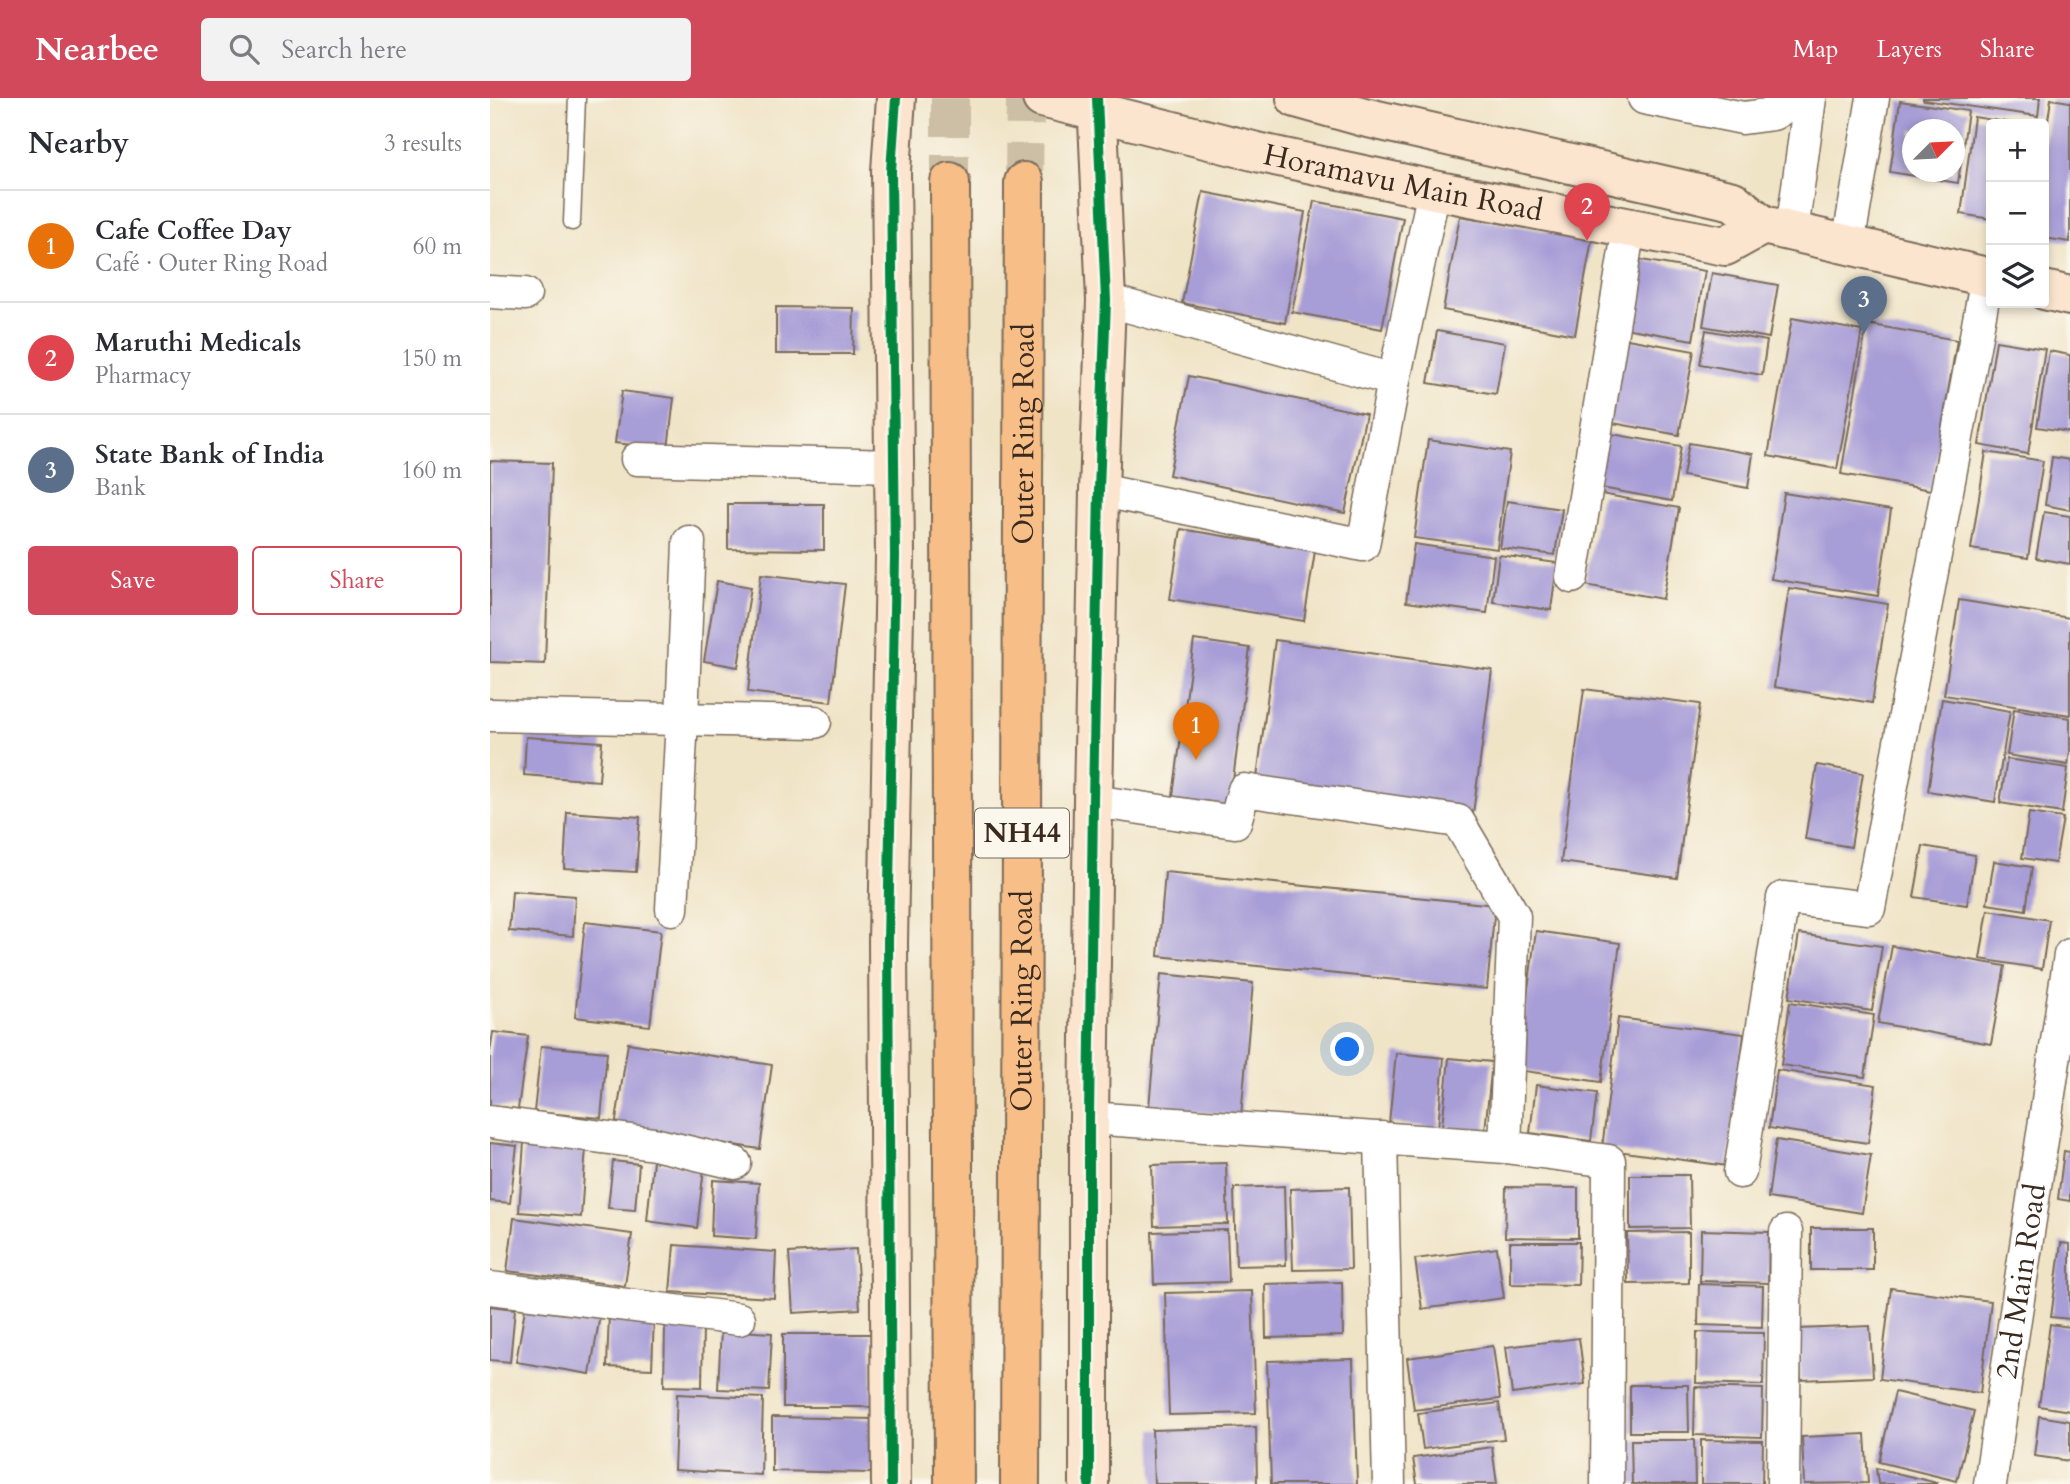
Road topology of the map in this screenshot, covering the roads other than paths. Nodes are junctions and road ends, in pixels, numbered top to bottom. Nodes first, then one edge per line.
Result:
1 (577, 98) edge
2 (896, 98) edge
3 (1042, 98) edge
4 (1296, 98) edge
5 (1644, 98) edge
6 (1873, 98) edge
7 (1810, 99) edge
8 (1097, 104) edge
9 (950, 182) tunnel mouth
10 (1024, 182) tunnel mouth
11 (1434, 190) junction
12 (572, 222) dead end
13 (1629, 227) junction
14 (1778, 228) junction
15 (1848, 245) junction
16 (1986, 277) edge
17 (2049, 291) edge
18 (490, 292) edge
19 (526, 294) dead end
20 (1986, 294) edge
21 (2070, 296) edge
22 (1106, 300) junction
23 (1394, 380) junction
24 (637, 459) dead end
25 (894, 466) junction
26 (1099, 490) junction
27 (688, 542) dead end
28 (1572, 578) dead end
29 (490, 715) edge
30 (682, 719) junction
31 (816, 722) dead end
32 (1093, 801) junction
33 (672, 909) dead end
34 (2070, 956) edge
35 (1089, 1118) junction
36 (490, 1122) edge
37 (1381, 1138) junction
38 (1506, 1147) junction
39 (735, 1163) dead end
40 (1740, 1172) dead end
41 (1786, 1232) dead end
42 (490, 1288) edge
43 (739, 1319) dead end
44 (891, 1484) edge
45 (954, 1484) edge
46 (1020, 1484) edge
47 (1089, 1484) edge
48 (1389, 1484) edge
49 (1607, 1484) edge
50 (1783, 1484) edge
51 (1990, 1484) edge

1 - 12 lane
2 - 25 street
3 - 8 street, Horamavu Main Road
4 - 14 street, Horamavu Main Road
5 - 7 street
6 - 15 street
7 - 14 street
8 - 11 street, Horamavu Main Road
8 - 22 street
9 - 45 highway, NH44
10 - 46 highway, Outer Ring Road / NH44
11 - 13 street, Horamavu Main Road
11 - 23 street
13 - 14 street, Horamavu Main Road
13 - 28 street
14 - 15 street, Horamavu Main Road
15 - 16 street, Horamavu Main Road
17 - 21 street
18 - 19 street
20 - 40 street
22 - 23 street
22 - 26 street
23 - 26 street
24 - 25 street
25 - 44 street
26 - 32 street
27 - 30 street
29 - 30 street
30 - 31 street
30 - 33 street
32 - 35 street
32 - 38 street
34 - 51 street, 2nd Main Road
35 - 37 street
35 - 47 street
36 - 39 street
37 - 38 street
37 - 48 street
38 - 49 street
41 - 50 street
42 - 43 street

